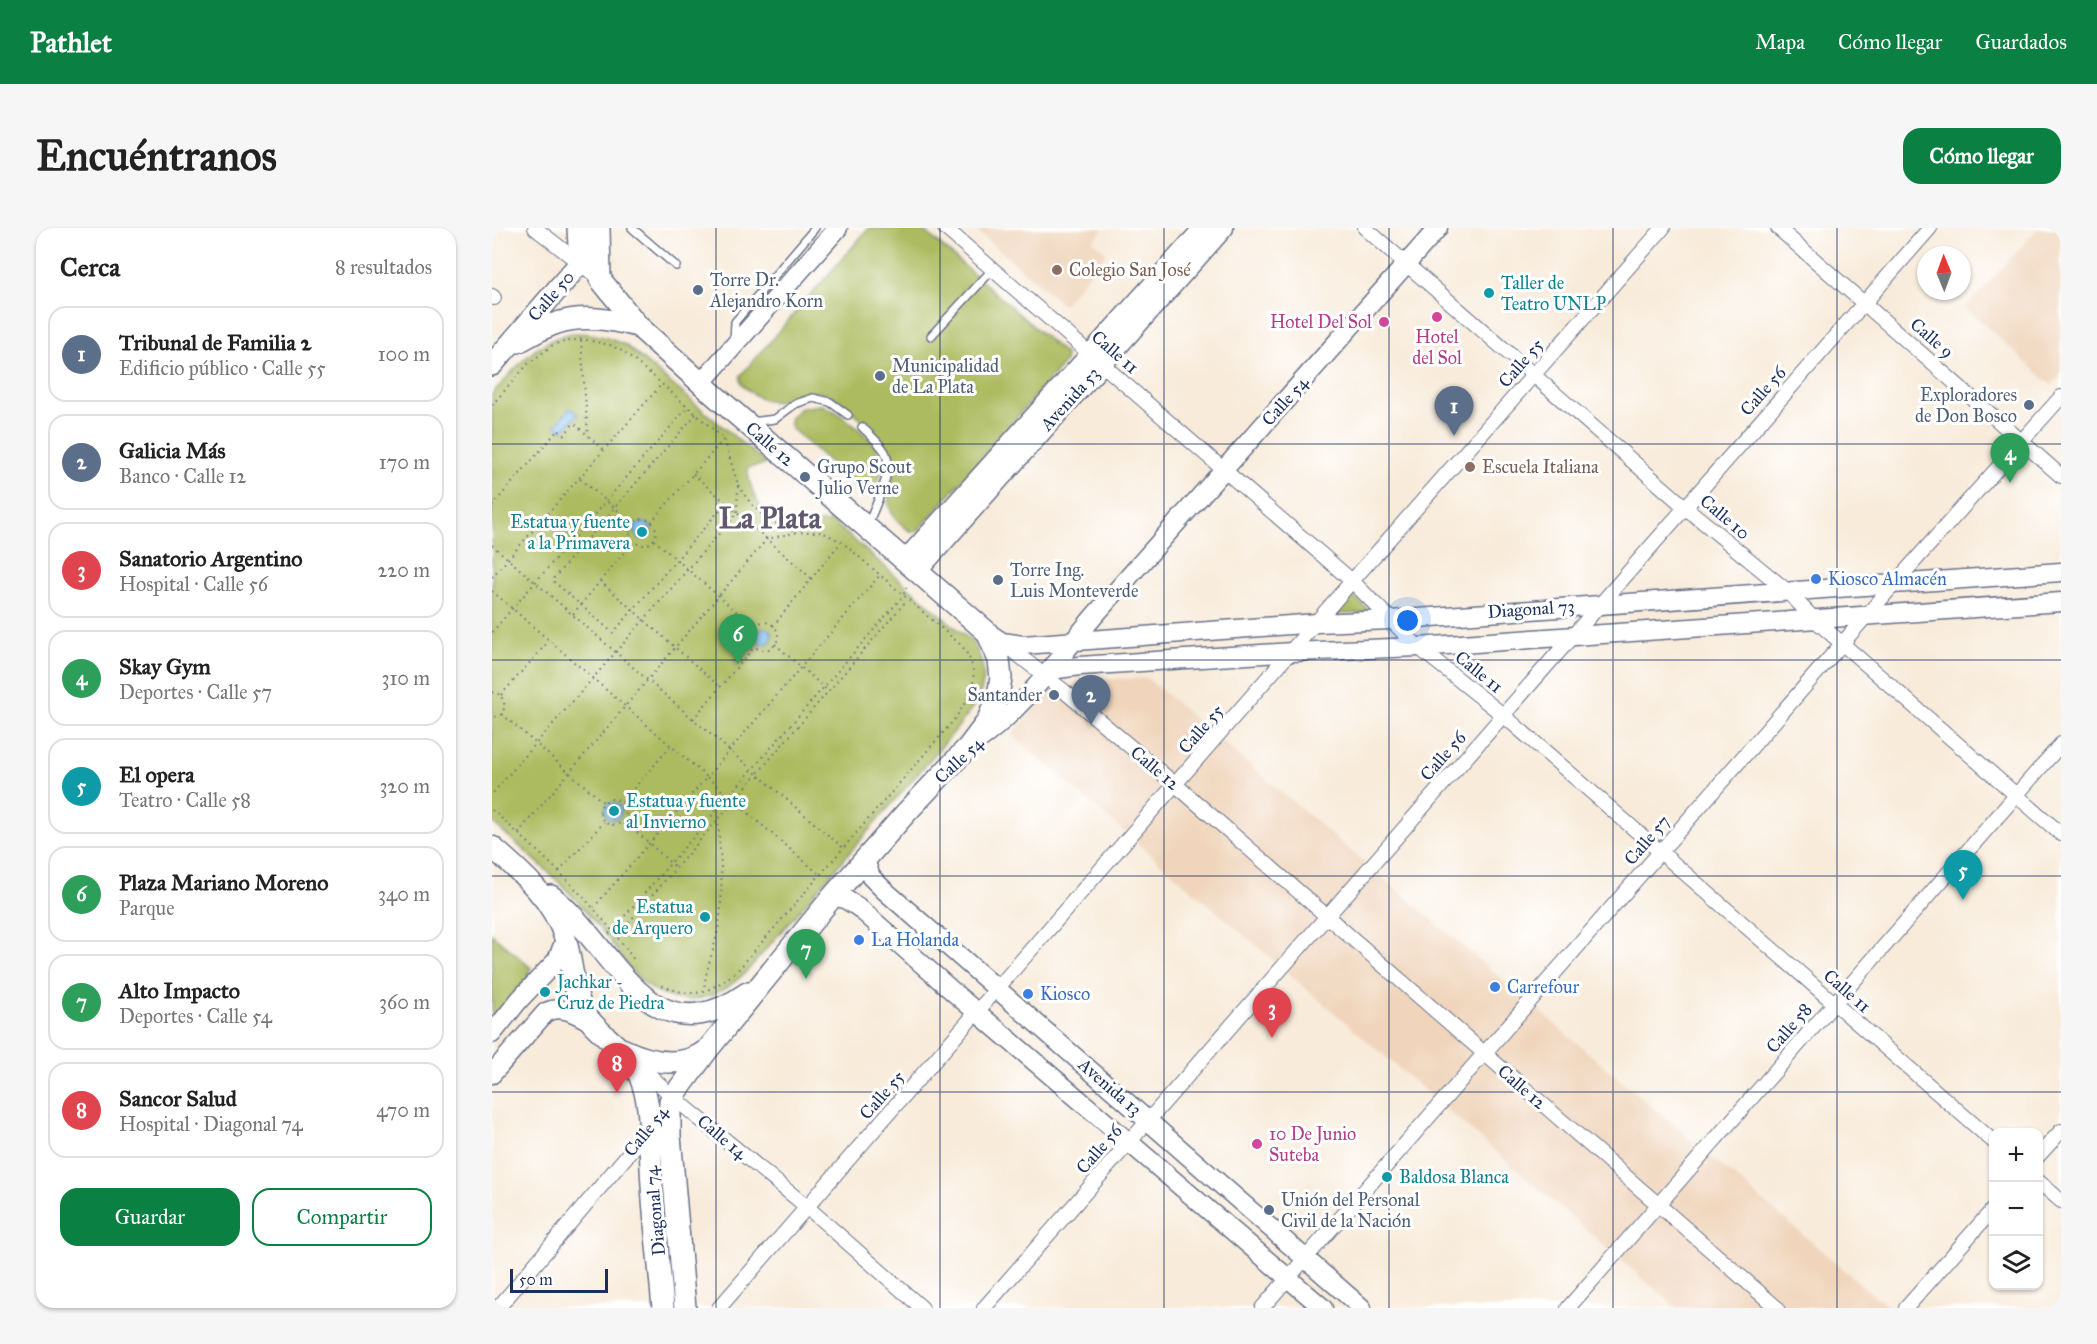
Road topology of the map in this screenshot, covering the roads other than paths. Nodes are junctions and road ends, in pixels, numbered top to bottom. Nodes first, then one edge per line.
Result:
1 (535, 228) edge
2 (578, 228) edge
3 (632, 228) edge
4 (815, 228) edge
5 (838, 228) edge
6 (945, 228) edge
7 (1203, 228) edge
8 (1224, 228) edge
9 (1365, 228) edge
10 (1438, 228) edge
11 (1663, 228) edge
12 (1778, 228) edge
13 (1930, 228) edge
14 (603, 232) edge
15 (580, 263) junction
16 (1407, 264) junction
17 (676, 266) dead end
18 (993, 269) junction
19 (600, 279) junction
20 (1864, 303) junction
21 (638, 326) junction
22 (931, 336) dead end
23 (734, 347) junction
24 (499, 357) edge
25 (1095, 358) junction
26 (1535, 375) junction
27 (701, 383) junction
28 (2061, 397) edge
29 (848, 416) dead end
30 (745, 422) junction
31 (862, 427) dead end
32 (2023, 441) junction
33 (1223, 471) junction
34 (2061, 476) edge
35 (1685, 507) junction
36 (867, 528) junction
37 (911, 566) junction
38 (2061, 573) edge
39 (1352, 581) junction
40 (1895, 583) junction
41 (1786, 590) junction
42 (2061, 602) edge
43 (1599, 603) junction
44 (1867, 616) junction
45 (1390, 620) junction
46 (1815, 620) junction
47 (1317, 623) junction
48 (1573, 635) junction
49 (994, 637) junction
50 (1072, 642) junction
51 (1843, 644) junction
52 (1418, 647) junction
53 (1292, 652) junction
54 (1047, 673) junction
55 (1503, 715) junction
56 (2061, 744) edge
57 (969, 746) junction
58 (1176, 785) junction
59 (2017, 795) junction
60 (2061, 834) edge
61 (492, 847) edge
62 (1661, 852) junction
63 (865, 860) junction
64 (527, 877) junction
65 (833, 896) junction
66 (1327, 916) junction
67 (566, 939) junction
68 (763, 982) junction
69 (998, 989) junction
70 (1834, 1003) junction
71 (978, 1012) junction
72 (589, 1021) junction
73 (492, 1034) edge
74 (709, 1048) junction
75 (622, 1049) junction
76 (1484, 1054) junction
77 (492, 1074) edge
78 (672, 1099) junction
79 (1148, 1120) junction
80 (649, 1129) junction
81 (2061, 1131) edge
82 (1989, 1138) edge
83 (1129, 1142) junction
84 (2043, 1151) edge
85 (2039, 1182) edge
86 (2061, 1201) edge
87 (1658, 1205) junction
88 (807, 1207) junction
89 (1989, 1214) edge
90 (1305, 1258) junction
91 (1288, 1278) junction
92 (499, 1305) edge
93 (663, 1308) edge
94 (685, 1308) edge
95 (719, 1308) edge
96 (922, 1308) edge
97 (984, 1308) edge
98 (1262, 1308) edge
99 (1323, 1308) edge
100 (1362, 1308) edge
101 (1568, 1308) edge
102 (1777, 1308) edge
103 (1906, 1308) edge

1 - 15 street, Calle 12
2 - 15 main road
3 - 17 lane
4 - 23 lane
5 - 23 main road
6 - 18 street, Calle 11
7 - 25 main road, Avenida 53
8 - 25 main road, Avenida 53
9 - 16 street, Calle 10
10 - 16 main road, Calle 54
11 - 26 street, Calle 55
12 - 20 street, Calle 9
13 - 20 street, Calle 56
14 - 15 street, Calle 50
14 - 19 main road
15 - 19 street, Calle 12
15 - 24 main road, Calle 50
16 - 26 street, Calle 10
16 - 33 main road, Calle 54
18 - 22 lane
18 - 25 street, Calle 11
19 - 21 main road, Calle 12
20 - 32 street, Calle 9
20 - 35 street, Calle 56
21 - 24 main road
21 - 27 main road, Calle 12
23 - 27 main road
25 - 33 street, Calle 11
25 - 37 main road, Avenida 53
26 - 35 street, Calle 10
26 - 39 street, Calle 55
27 - 30 main road, Calle 12
28 - 32 street, Calle 57
29 - 30 lane
30 - 36 main road, Calle 12
31 - 36 lane
32 - 34 street, Calle 9
32 - 40 street, Calle 57
33 - 39 street, Calle 11
33 - 50 main road, Calle 54
35 - 41 street, Calle 10
35 - 43 street, Calle 56
36 - 37 main road, Calle 12
37 - 49 main road, Calle 12
38 - 40 main road, Diagonal 73
39 - 45 street, Calle 11
39 - 47 street, Calle 55
40 - 41 main road, Diagonal 73
40 - 44 street, Calle 57
41 - 43 main road, Diagonal 73
41 - 46 street, Calle 10
42 - 44 main road, Diagonal 73
43 - 45 main road, Diagonal 73
43 - 48 street, Calle 56
44 - 46 main road, Diagonal 73
44 - 51 street, Calle 57
45 - 47 main road, Diagonal 73
45 - 52 street, Calle 11
46 - 48 main road, Diagonal 73
46 - 51 street, Calle 10
47 - 50 main road, Diagonal 73
47 - 53 street, Calle 55
48 - 52 main road, Diagonal 73
48 - 55 street, Calle 56
49 - 50 main road, Diagonal 73
49 - 54 street, Calle 12
49 - 57 main road
50 - 54 main road, Calle 54
51 - 59 street, Calle 10
51 - 62 street, Calle 57
52 - 53 main road, Diagonal 73
52 - 55 street, Calle 11
53 - 54 main road, Diagonal 73
53 - 58 street, Calle 55
54 - 57 main road, Calle 54
54 - 58 street, Calle 12
55 - 62 street, Calle 11
55 - 66 street, Calle 56
56 - 59 street, Calle 58
57 - 63 main road, Calle 54
58 - 66 street, Calle 12
58 - 69 street, Calle 55
59 - 60 street, Calle 10
59 - 70 street, Calle 58
61 - 64 main road, Calle 14
62 - 70 street, Calle 11
62 - 76 street, Calle 57
63 - 65 main road, Calle 54
63 - 69 main road, Avenida 13
64 - 67 main road, Calle 14
64 - 68 main road, Calle 14
65 - 68 main road, Calle 54
65 - 71 main road, Avenida 13
66 - 76 street, Calle 12
66 - 79 street, Calle 56
67 - 72 main road, Calle 14
67 - 73 main road
68 - 74 main road, Calle 54
69 - 71 street, Calle 55
69 - 79 main road, Avenida 13
70 - 82 street, Calle 11
70 - 87 street, Calle 58
71 - 83 main road, Avenida 13
71 - 88 street, Calle 55
72 - 75 main road, Calle 14
72 - 77 main road
74 - 75 main road
74 - 78 main road, Calle 54
75 - 78 street, Calle 14
75 - 80 main road, Diagonal 74
76 - 87 street, Calle 12
76 - 90 street, Calle 57
78 - 80 street, Calle 54
78 - 88 street, Calle 14
78 - 94 main road, Diagonal 74
79 - 83 street, Calle 56
79 - 90 main road, Avenida 13
80 - 92 street, Calle 54
80 - 93 main road, Diagonal 74
81 - 84 street
83 - 91 main road, Avenida 13
83 - 97 street, Calle 56
85 - 86 street
87 - 101 street, Calle 58
87 - 102 street, Calle 12
88 - 95 street, Calle 55
88 - 96 street, Calle 14
89 - 103 street
90 - 91 street, Calle 57
90 - 100 main road, Avenida 13
91 - 98 street, Calle 57
91 - 99 main road, Avenida 13

